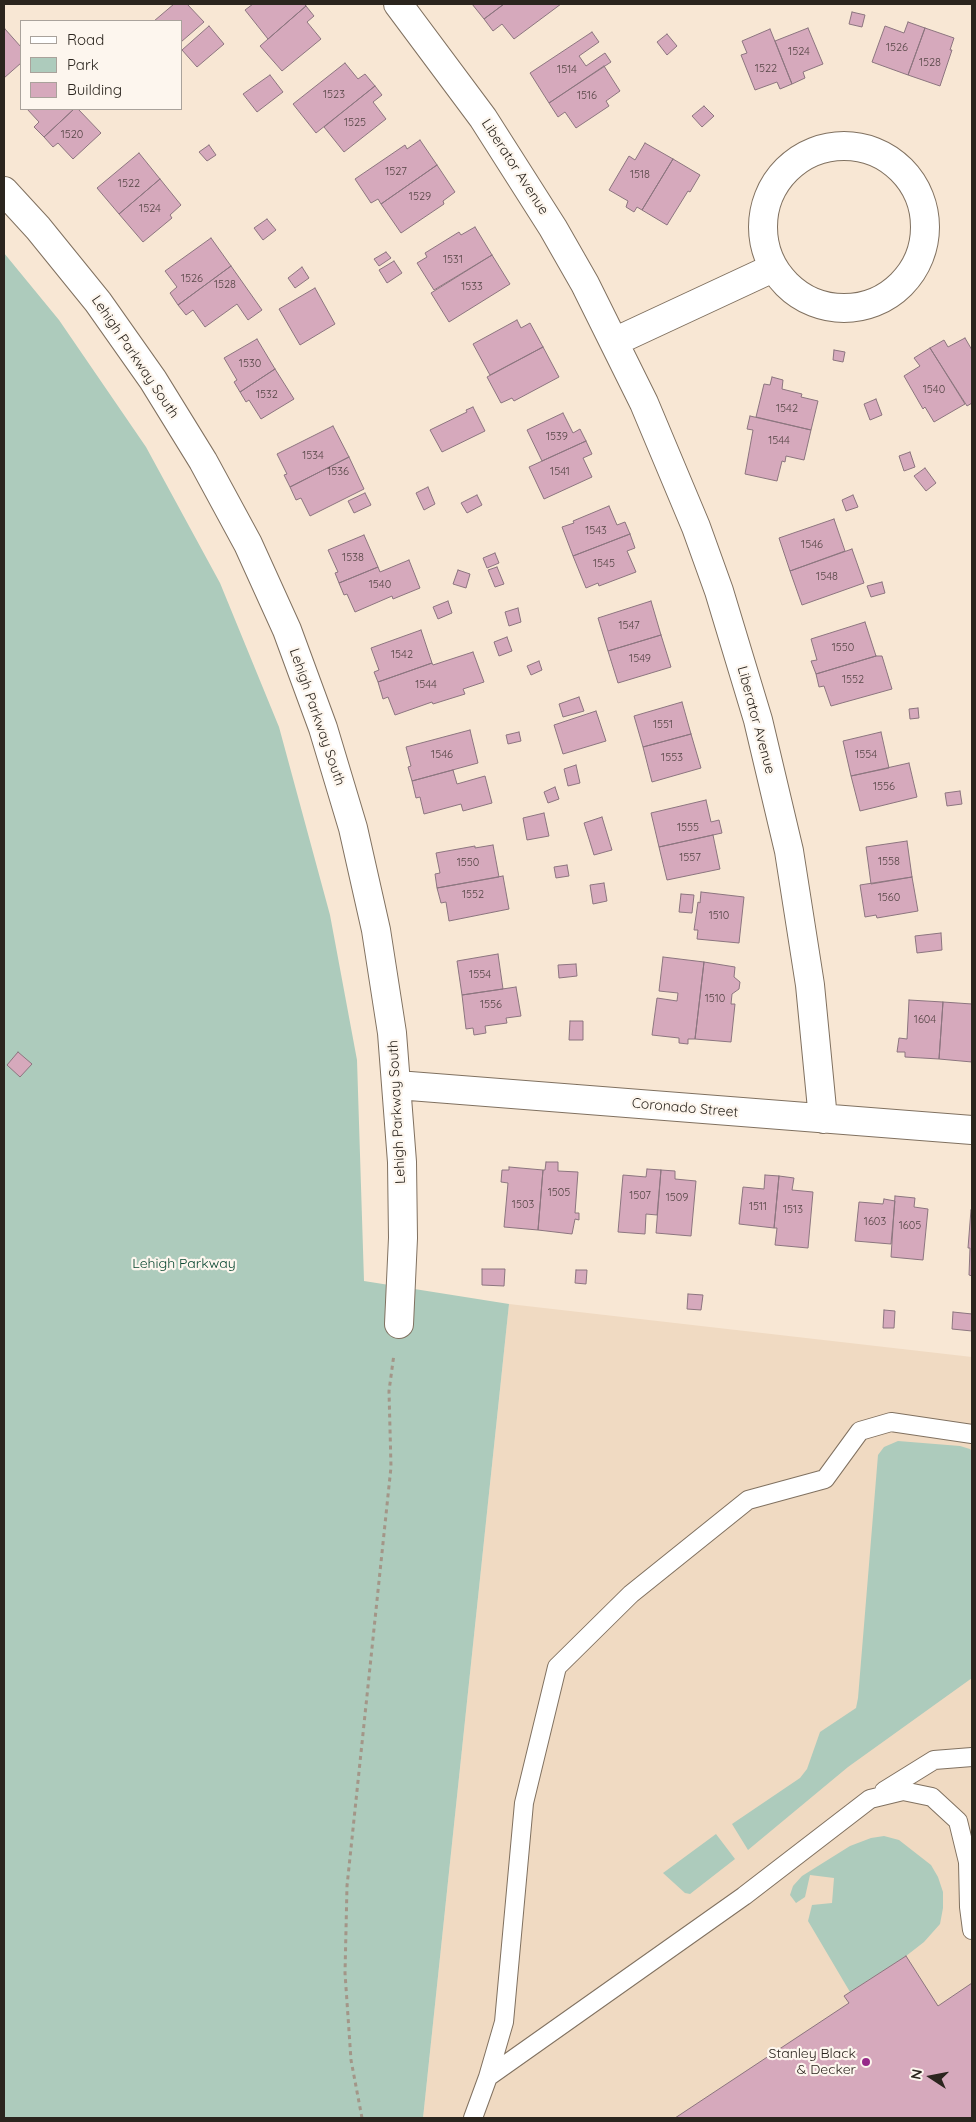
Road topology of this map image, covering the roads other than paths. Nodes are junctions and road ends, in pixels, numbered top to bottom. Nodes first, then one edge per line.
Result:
1 (398, 4) edge
2 (4, 191) edge
3 (773, 268) junction
4 (614, 342) junction
5 (397, 1085) junction
6 (823, 1119) junction
7 (972, 1130) edge
8 (399, 1324) road end
9 (972, 1434) edge
10 (972, 1757) edge
11 (870, 1799) junction
12 (972, 1930) edge
13 (488, 2077) junction
14 (473, 2118) edge

1 - 4 street, Liberator Avenue
2 - 5 street, Lehigh Parkway South
3 - 3 street
3 - 4 street
4 - 6 street, Liberator Avenue
5 - 6 street, Coronado Street
5 - 8 street, Lehigh Parkway South
6 - 7 street, Coronado Street
9 - 13 lane
10 - 11 lane
11 - 12 lane
11 - 13 lane
13 - 14 lane

